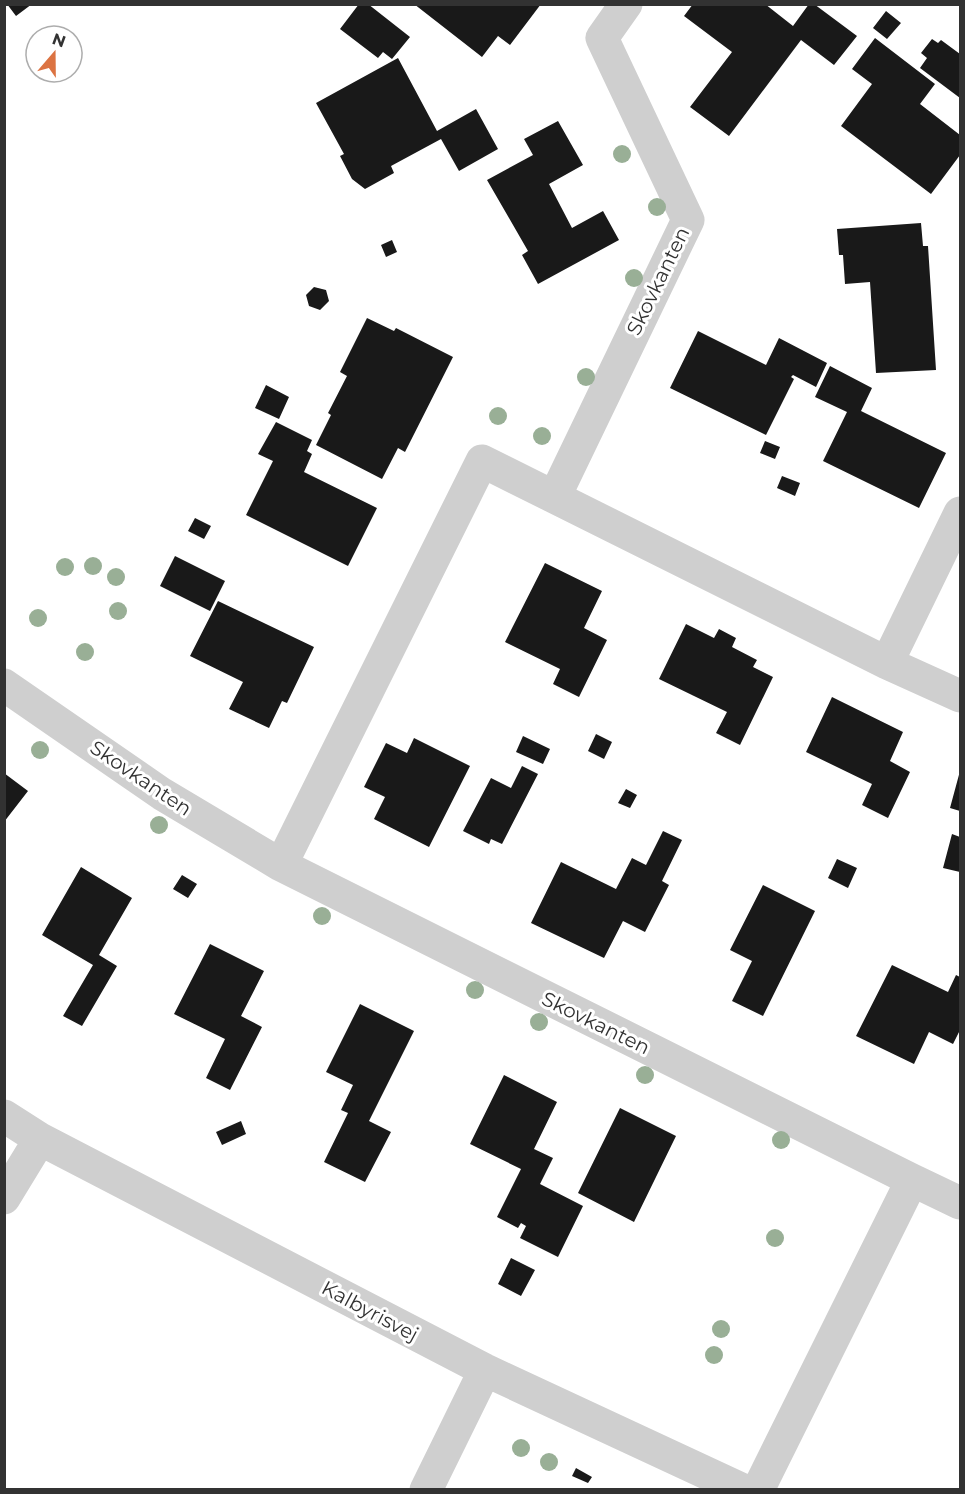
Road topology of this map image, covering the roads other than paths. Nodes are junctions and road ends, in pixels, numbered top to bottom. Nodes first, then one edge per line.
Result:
1 (626, 4) edge
2 (555, 496) junction
3 (960, 513) edge
4 (887, 663) junction
5 (4, 685) edge
6 (960, 696) edge
7 (281, 865) junction
8 (4, 1116) edge
9 (40, 1139) junction
10 (912, 1180) junction
11 (4, 1198) edge
12 (960, 1203) edge
13 (485, 1370) junction
14 (426, 1490) edge
15 (743, 1490) edge
16 (758, 1490) edge

1 - 2 street, Skovkanten
2 - 4 street
2 - 7 street
3 - 4 street
4 - 6 street
5 - 7 street, Skovkanten
7 - 10 street, Skovkanten
8 - 9 street, Kalbyrisvej
9 - 11 street
9 - 13 street, Kalbyrisvej
10 - 12 street, Skovkanten
10 - 16 street
13 - 14 street
13 - 15 street, Kalbyrisvej

